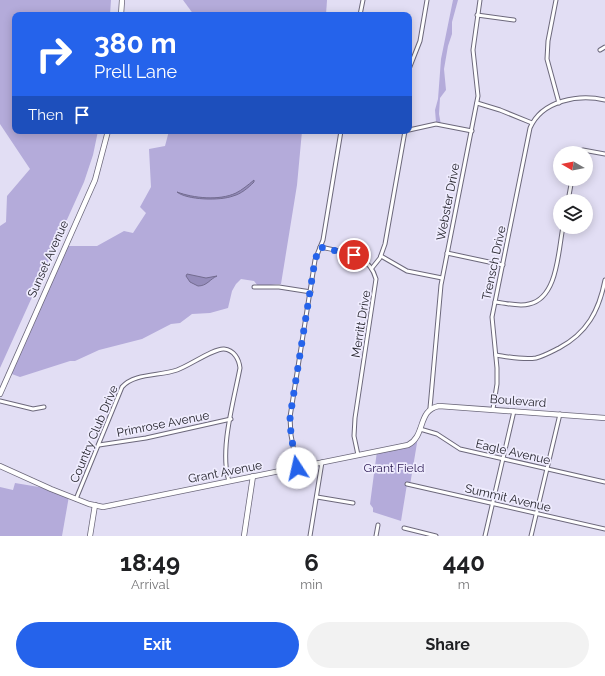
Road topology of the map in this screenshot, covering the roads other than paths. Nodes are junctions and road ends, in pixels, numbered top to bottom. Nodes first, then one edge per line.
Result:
1 (122, 0) edge
2 (363, 0) edge
3 (427, 0) edge
4 (480, 0) edge
5 (556, 0) edge
6 (121, 12) edge
7 (361, 12) edge
8 (477, 15) junction
9 (514, 20) dead end
10 (605, 47) edge
11 (600, 50) dead end
12 (412, 61) edge
13 (605, 100) edge
14 (477, 103) junction
15 (559, 103) junction
16 (532, 123) junction
17 (412, 129) edge
18 (472, 131) junction
19 (108, 134) edge
20 (340, 134) edge
21 (404, 134) edge
22 (593, 152) edge
23 (605, 154) edge
24 (562, 234) edge
25 (320, 247) junction
26 (447, 253) junction
27 (381, 256) junction
28 (503, 265) junction
29 (372, 268) junction
30 (442, 278) junction
31 (605, 280) edge
32 (254, 286) dead end
33 (311, 292) junction
34 (495, 302) junction
35 (496, 355) junction
36 (0, 394) edge
37 (0, 401) edge
38 (44, 407) dead end
39 (430, 408) junction
40 (493, 409) junction
41 (514, 411) junction
42 (560, 414) junction
43 (605, 418) edge
44 (231, 419) junction
45 (420, 429) junction
46 (98, 445) junction
47 (358, 454) junction
48 (503, 459) junction
49 (322, 462) junction
50 (0, 466) edge
51 (297, 468) junction
52 (547, 469) junction
53 (253, 476) junction
54 (228, 481) junction
55 (605, 482) edge
56 (407, 484) dead end
57 (316, 497) junction
58 (76, 499) junction
59 (353, 503) dead end
60 (493, 503) junction
61 (95, 505) junction
62 (537, 513) junction
63 (378, 525) dead end
64 (404, 528) dead end
65 (605, 529) edge
66 (90, 536) edge
67 (244, 536) edge
68 (310, 536) edge
69 (376, 536) edge
70 (436, 536) edge
71 (485, 536) edge
72 (532, 536) edge

1 - 6 street
2 - 7 street
3 - 12 street
4 - 8 street, Webster Drive
5 - 15 street
8 - 9 street
8 - 14 street, Webster Drive
10 - 11 street
13 - 15 street
14 - 16 street
14 - 18 street, Webster Drive
15 - 16 street
16 - 28 street, Trensch Drive
17 - 18 street
18 - 26 street, Webster Drive
19 - 36 street, Sunset Avenue
20 - 25 street
21 - 27 street
22 - 23 street
24 - 34 street
25 - 29 street
25 - 33 street
26 - 28 street
26 - 30 street, Webster Drive
27 - 29 street
27 - 30 street
28 - 34 street, Trensch Drive
29 - 47 street, Merritt Drive
30 - 39 street, Webster Drive
31 - 35 street
32 - 33 street
33 - 51 street
34 - 35 street, Trensch Drive
35 - 40 street, Trensch Drive
37 - 38 street
39 - 40 street, Boulevard
39 - 45 street, Grant Avenue
40 - 41 street, Boulevard
41 - 42 street, Boulevard
41 - 48 street
42 - 43 street, Boulevard
42 - 52 street
44 - 46 street, Primrose Avenue
44 - 46 street, Country Club Drive
44 - 54 street, Country Club Drive
45 - 47 street, Grant Avenue
45 - 48 street, Eagle Avenue
46 - 58 street, Country Club Drive
47 - 49 street, Grant Avenue
48 - 52 street, Eagle Avenue
48 - 60 street
49 - 51 street, Grant Avenue
49 - 57 street
50 - 58 street, Grant Avenue
51 - 53 street, Grant Avenue
52 - 55 street, Eagle Avenue
52 - 62 street
53 - 54 street, Grant Avenue
53 - 67 street
54 - 61 street, Grant Avenue
56 - 60 street, Summit Avenue
57 - 59 street
57 - 68 street
58 - 61 street, Grant Avenue
60 - 62 street, Summit Avenue
60 - 71 street
61 - 66 street
62 - 65 street, Summit Avenue
62 - 72 street
63 - 69 street
64 - 70 street

